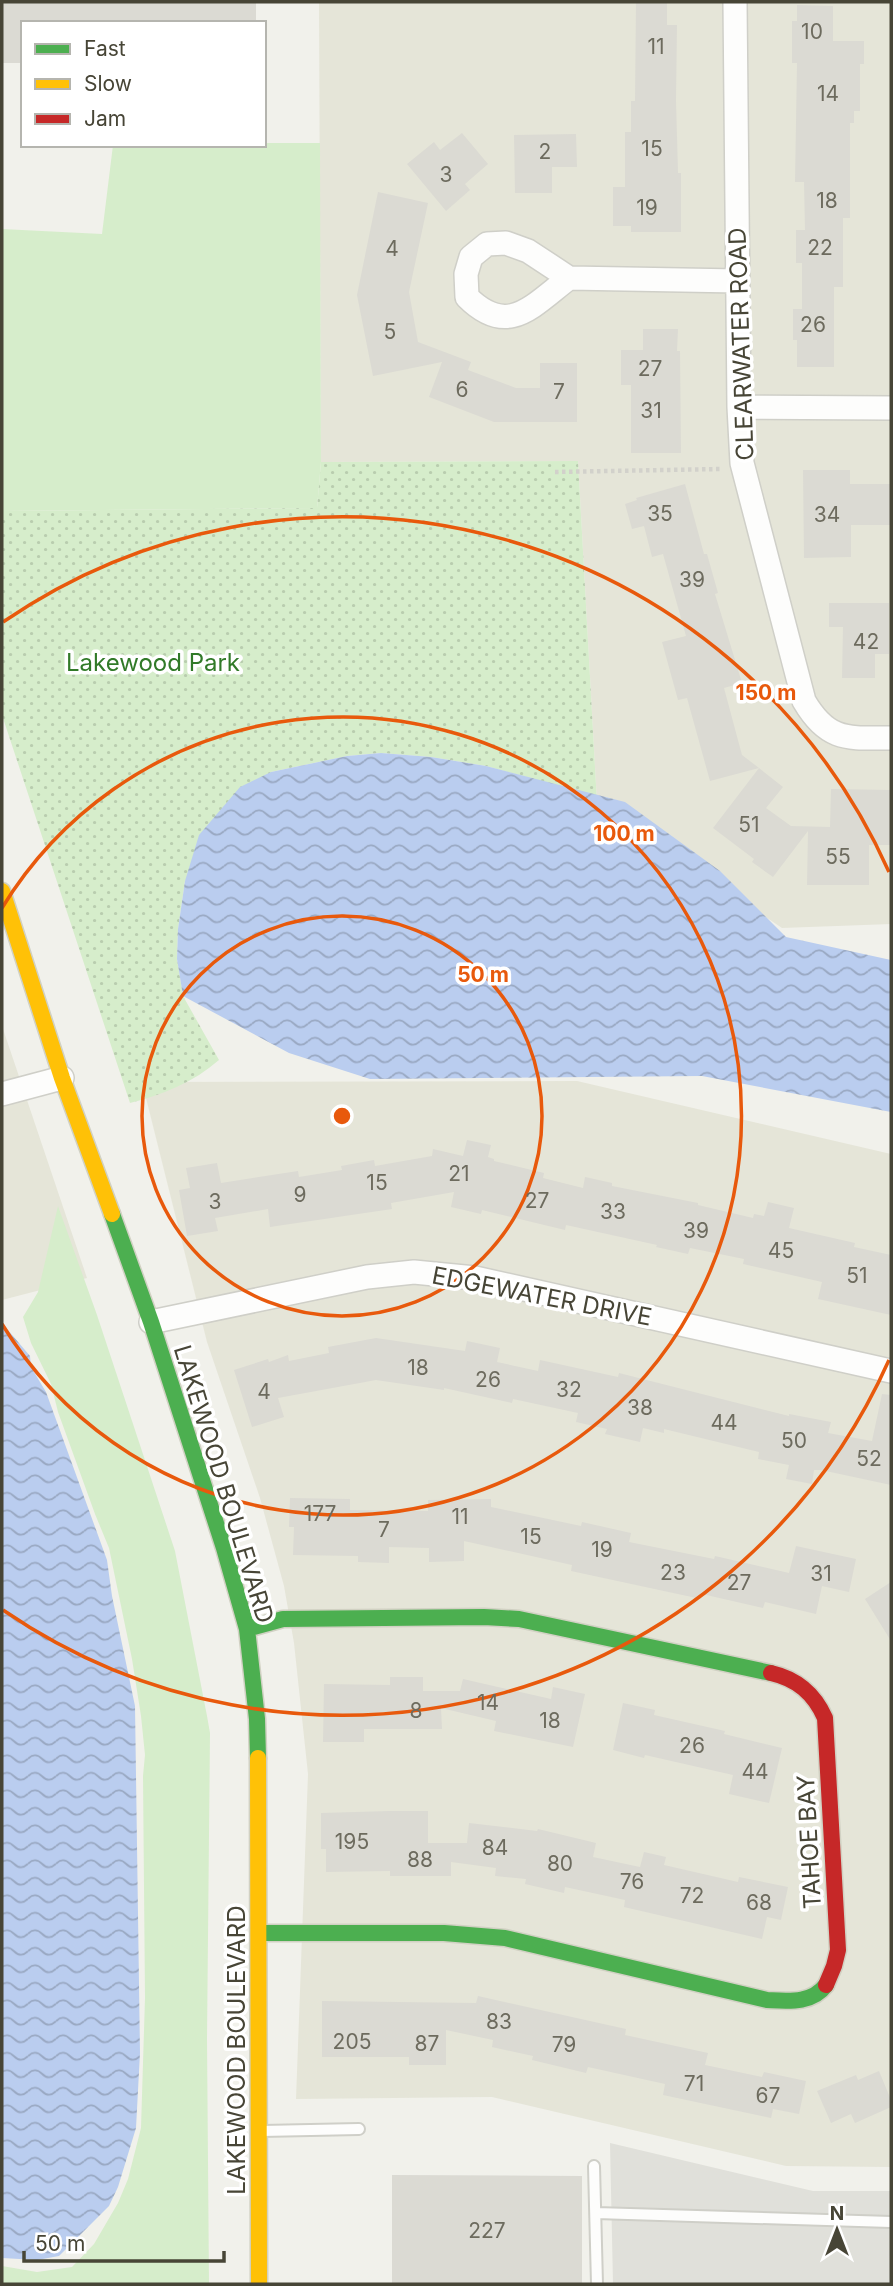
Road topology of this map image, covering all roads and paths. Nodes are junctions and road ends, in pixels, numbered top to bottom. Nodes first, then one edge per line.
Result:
1 (735, 2) edge
2 (569, 278) dead end
3 (738, 281) junction
4 (739, 407) junction
5 (891, 408) edge
6 (725, 469) dead end
7 (555, 472) dead end
8 (891, 738) edge
9 (2, 891) edge
10 (62, 1078) junction
11 (2, 1094) edge
12 (151, 1322) junction
13 (891, 1371) edge
14 (247, 1629) junction
15 (260, 1933) junction
16 (359, 2129) dead end
17 (259, 2131) junction
18 (594, 2166) dead end
19 (596, 2213) junction
20 (891, 2222) edge
21 (259, 2284) edge
22 (597, 2284) edge

1 - 3 street, CLEARWATER ROAD
2 - 3 street
3 - 4 street, CLEARWATER ROAD
4 - 5 street
4 - 8 street, CLEARWATER ROAD
6 - 7 path
9 - 10 street, LAKEWOOD BOULEVARD
10 - 11 street
10 - 12 street, LAKEWOOD BOULEVARD
12 - 13 street, EDGEWATER DRIVE
12 - 14 street, LAKEWOOD BOULEVARD
14 - 15 street, LAKEWOOD BOULEVARD
14 - 15 street, TAHOE BAY
15 - 17 street, LAKEWOOD BOULEVARD
16 - 17 lane
17 - 21 street, LAKEWOOD BOULEVARD
18 - 19 lane
19 - 20 lane
19 - 22 lane

